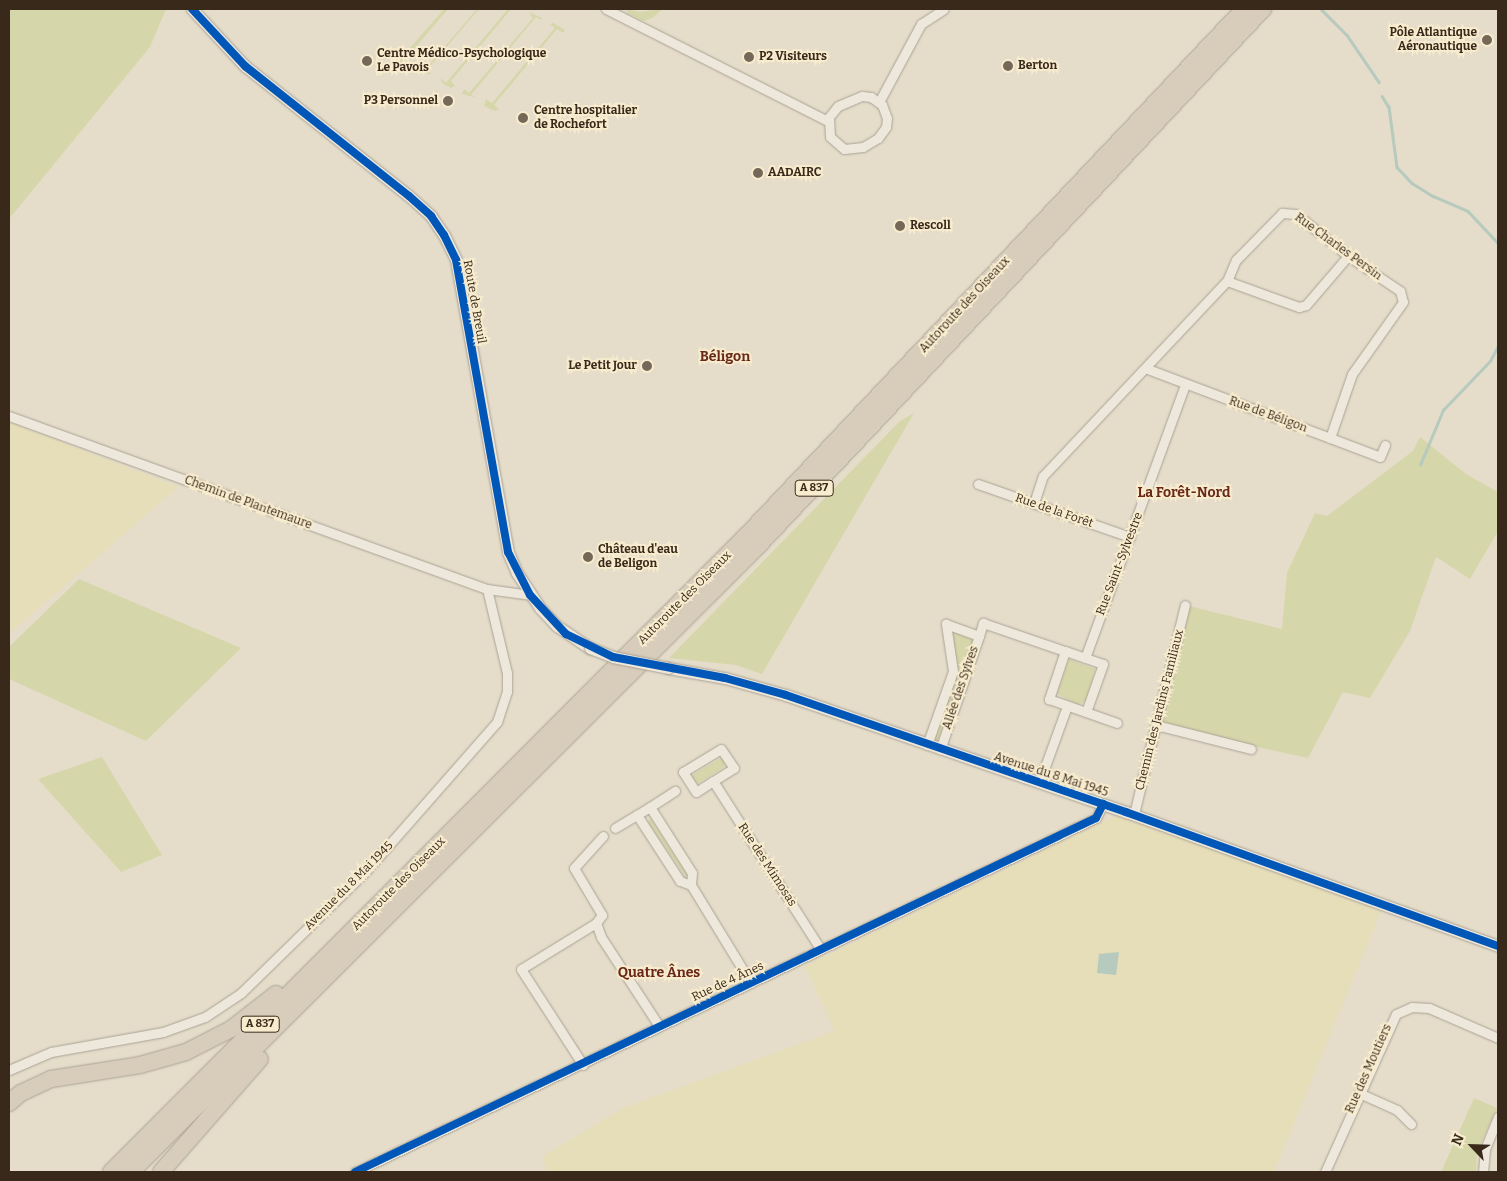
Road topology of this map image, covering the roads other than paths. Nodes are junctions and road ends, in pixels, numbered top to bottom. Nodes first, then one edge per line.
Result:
1 (192, 9) edge
2 (606, 9) edge
3 (944, 9) edge
4 (1244, 9) edge
5 (1264, 9) edge
6 (879, 102) junction
7 (828, 121) junction
8 (1348, 256) junction
9 (1227, 281) junction
10 (1145, 368) junction
11 (1185, 385) junction
12 (9, 416) edge
13 (1330, 438) junction
14 (1385, 445) dead end
15 (978, 484) dead end
16 (1034, 504) junction
17 (1130, 537) junction
18 (487, 589) junction
19 (530, 595) junction
20 (1185, 605) dead end
21 (979, 636) junction
22 (590, 648) joint
23 (1066, 651) junction
24 (1085, 658) junction
25 (1068, 706) junction
26 (1086, 712) junction
27 (1117, 723) dead end
28 (1156, 725) junction
29 (927, 745) junction
30 (1251, 749) dead end
31 (940, 750) junction
32 (713, 781) junction
33 (1040, 783) junction
34 (675, 791) dead end
35 (1103, 804) junction
36 (650, 807) junction
37 (637, 814) junction
38 (1134, 814) junction
39 (615, 828) dead end
40 (603, 836) dead end
41 (408, 876) junction
42 (691, 885) junction
43 (596, 924) junction
44 (374, 932) junction
45 (1498, 946) edge
46 (820, 948) junction
47 (750, 984) junction
48 (659, 1026) junction
49 (1498, 1038) edge
50 (583, 1065) junction
51 (9, 1070) edge
52 (1358, 1092) junction
53 (9, 1102) edge
54 (1498, 1117) edge
55 (1410, 1124) dead end
56 (1494, 1137) edge
57 (111, 1172) edge
58 (131, 1172) edge
59 (162, 1172) edge
60 (354, 1172) edge
61 (1325, 1172) edge
62 (1483, 1172) edge

1 - 19 street, Route de Breuil
2 - 7 street
3 - 6 street
4 - 41 highway, Autoroute des Oiseaux / A 837
5 - 44 highway, Autoroute des Oiseaux / A 837
6 - 7 street
6 - 7 street
8 - 9 street
8 - 9 street, Rue Charles Persin
8 - 13 street, Rue Charles Persin
9 - 10 street, Rue Charles Persin
10 - 11 street, Rue de Béligon
10 - 16 street, Rue Charles Persin
11 - 13 street, Rue de Béligon
11 - 17 street, Rue Saint-Sylvestre
12 - 18 street, Chemin de Plantemaure
13 - 14 street, Rue de Béligon
15 - 16 street, Rue de la Forêt
16 - 17 street, Rue de la Forêt
17 - 24 street, Rue Saint-Sylvestre
18 - 19 street
18 - 51 street, Avenue du 8 Mai 1945
19 - 22 street, Route de Breuil
20 - 28 street, Chemin des Jardins Familiaux
21 - 23 street
21 - 29 street, Allée des Sylves
21 - 31 street, Allée des Sylves
22 - 29 street, Avenue du 8 Mai 1945, bridge
23 - 24 street
23 - 25 street
24 - 26 street
25 - 26 street
25 - 33 street
26 - 27 street
28 - 30 street
28 - 38 street, Chemin des Jardins Familiaux
29 - 31 street, Avenue du 8 Mai 1945
31 - 33 street, Avenue du 8 Mai 1945
32 - 32 street
32 - 46 street, Rue des Mimosas
33 - 35 street, Avenue du 8 Mai 1945
34 - 36 street
35 - 38 street, Avenue du 8 Mai 1945
35 - 46 street, Rue de 4 Ânes
36 - 37 street
36 - 42 street
37 - 39 street
37 - 42 street
38 - 45 street, Avenue du 8 Mai 1945
40 - 43 street
41 - 53 highway
41 - 57 highway, Autoroute des Oiseaux / A 837
42 - 47 street
43 - 48 street
43 - 50 street
44 - 58 highway, Autoroute des Oiseaux / A 837
44 - 59 highway
46 - 47 street, Rue de 4 Ânes
47 - 48 street, Rue de 4 Ânes
48 - 50 street, Rue de 4 Ânes
49 - 52 street, Rue des Moutiers
50 - 60 street, Rue de 4 Ânes
52 - 55 street
52 - 61 street, Rue des Moutiers
54 - 56 street
56 - 62 street

